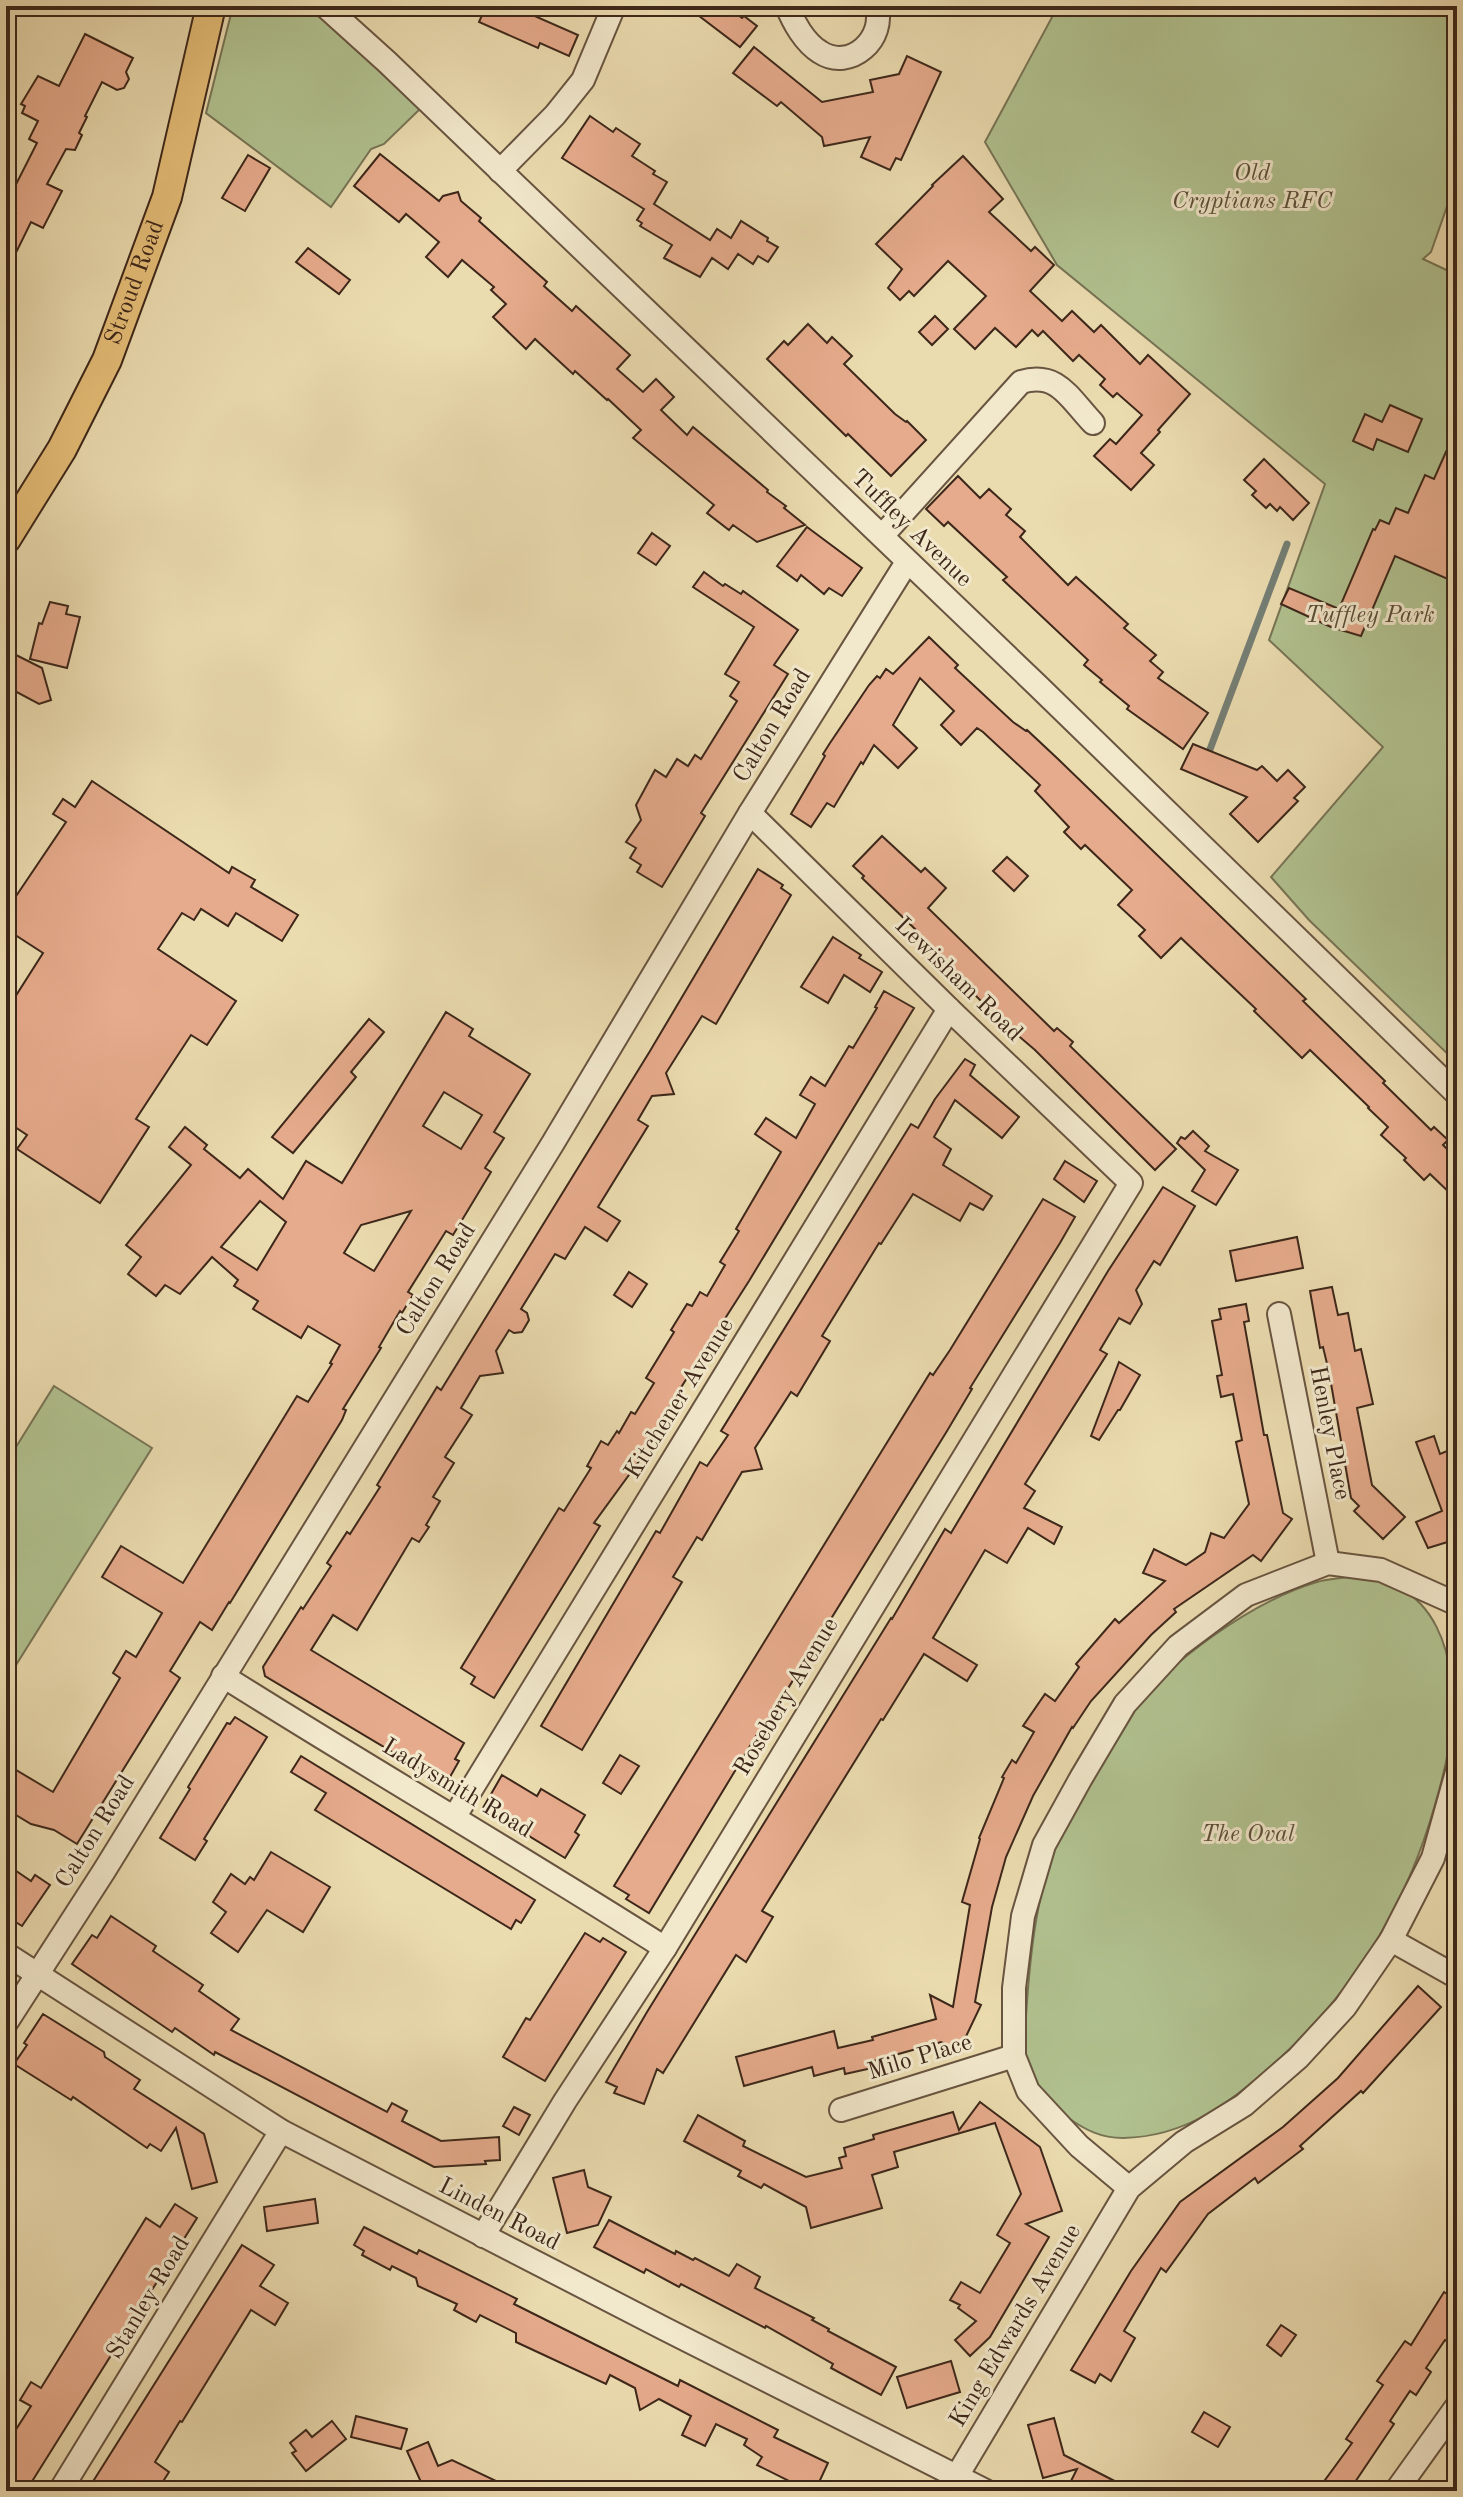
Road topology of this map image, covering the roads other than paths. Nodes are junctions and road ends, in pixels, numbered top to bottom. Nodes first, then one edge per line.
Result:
1 (211, 6) edge
2 (325, 6) edge
3 (614, 6) edge
4 (787, 6) edge
5 (876, 6) edge
6 (500, 171) junction
7 (1093, 423) dead end
8 (882, 536) junction
9 (6, 539) edge
10 (907, 562) junction
11 (750, 813) junction
12 (949, 1009) junction
13 (1457, 1094) edge
14 (1131, 1183) joint
15 (1279, 1314) dead end
16 (1328, 1563) junction
17 (1457, 1604) edge
18 (223, 1676) junction
19 (1457, 1772) edge
20 (455, 1816) junction
21 (1391, 1940) junction
22 (665, 1948) junction
23 (6, 1954) edge
24 (36, 1975) junction
25 (1457, 1977) edge
26 (6, 2023) edge
27 (1014, 2056) junction
28 (841, 2110) dead end
29 (281, 2131) junction
30 (1129, 2188) junction
31 (483, 2236) junction
32 (1457, 2406) edge
33 (953, 2484) edge
34 (60, 2491) edge
35 (986, 2491) edge
36 (1396, 2491) edge

1 - 9 main road, Stroud Road
2 - 6 street, Tuffley Avenue
3 - 6 street
4 - 5 street
6 - 8 street, Tuffley Avenue
7 - 8 street
8 - 10 street, Tuffley Avenue
10 - 11 street, Calton Road
10 - 13 street, Tuffley Avenue
11 - 12 street, Lewisham Road
11 - 18 street, Calton Road
12 - 14 street, Lewisham Road
12 - 20 street, Kitchener Avenue
14 - 22 street, Rosebery Avenue
15 - 16 street, Henley Place
16 - 17 street
16 - 27 street
18 - 20 street, Ladysmith Road
18 - 24 street, Calton Road
19 - 21 street
20 - 22 street, Ladysmith Road
21 - 25 street
21 - 30 street
22 - 31 street, Rosebery Avenue
23 - 24 street, Linden Road
24 - 26 street, Calton Road
24 - 29 street, Linden Road
27 - 28 street, Milo Place
27 - 30 street
29 - 31 street, Linden Road
29 - 34 street, Stanley Road
30 - 33 street, King Edwards Avenue
31 - 33 street, Linden Road
32 - 36 street
33 - 35 street, Linden Road

